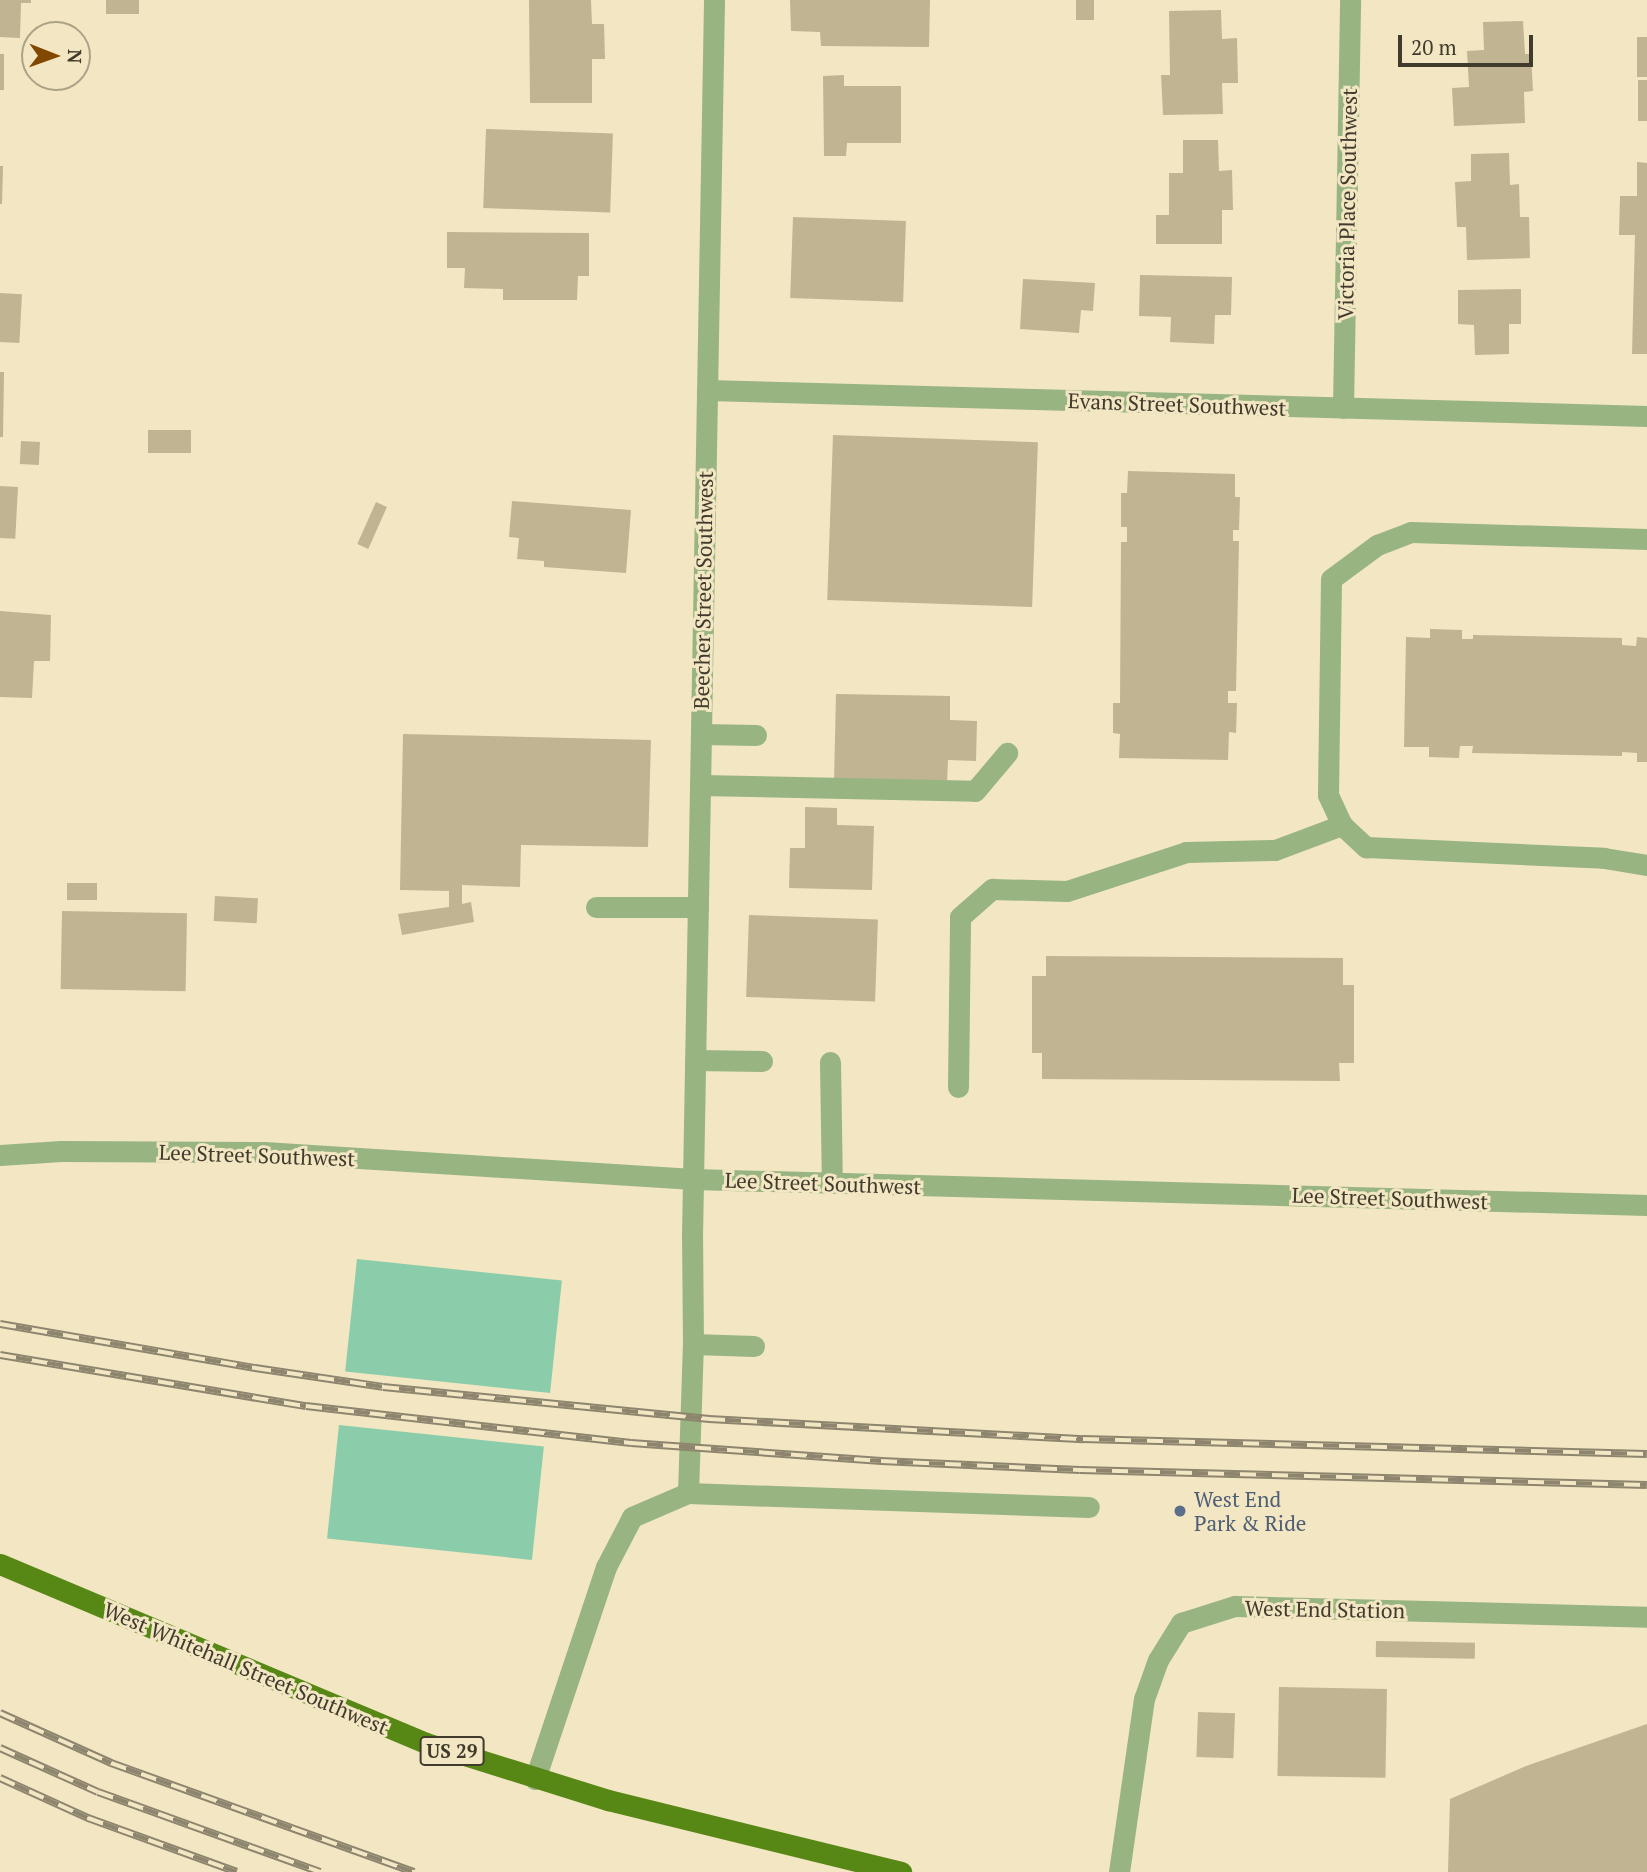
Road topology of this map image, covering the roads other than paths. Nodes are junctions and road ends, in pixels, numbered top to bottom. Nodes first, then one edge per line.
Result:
1 (714, 0) edge
2 (1350, 0) edge
3 (707, 390) junction
4 (1343, 408) junction
5 (1647, 416) edge
6 (1647, 539) edge
7 (701, 734) junction
8 (756, 735) dead end
9 (1007, 753) dead end
10 (700, 785) junction
11 (1342, 825) junction
12 (1647, 865) edge
13 (596, 907) dead end
14 (698, 907) junction
15 (695, 1060) junction
16 (762, 1061) dead end
17 (830, 1062) dead end
18 (958, 1087) dead end
19 (0, 1155) edge
20 (693, 1179) junction
21 (832, 1183) junction
22 (1647, 1205) edge
23 (693, 1344) junction
24 (754, 1346) dead end
25 (688, 1493) junction
26 (1089, 1507) dead end
27 (0, 1563) edge
28 (1647, 1617) edge
29 (535, 1779) junction
30 (901, 1872) edge
31 (1119, 1872) edge

1 - 3 street, Beecher Street Southwest
2 - 4 street, Victoria Place Southwest
3 - 4 street, Evans Street Southwest
3 - 7 street, Beecher Street Southwest
4 - 5 street, Evans Street Southwest
6 - 11 street
7 - 8 street
7 - 10 street, Beecher Street Southwest
9 - 10 street
10 - 14 street, Beecher Street Southwest
11 - 12 street
11 - 18 street
13 - 14 street
14 - 15 street, Beecher Street Southwest
15 - 16 street
15 - 20 street, Beecher Street Southwest
17 - 21 street
19 - 20 street, Lee Street Southwest
20 - 21 street, Lee Street Southwest
20 - 23 street, Beecher Street Southwest
21 - 22 street, Lee Street Southwest
23 - 24 street
23 - 25 street, Beecher Street Southwest
25 - 26 street
25 - 29 street
27 - 29 main road, West Whitehall Street Southwest / US 29
28 - 31 street, West End Station
29 - 30 main road, West Whitehall Street Southwest / US 29

